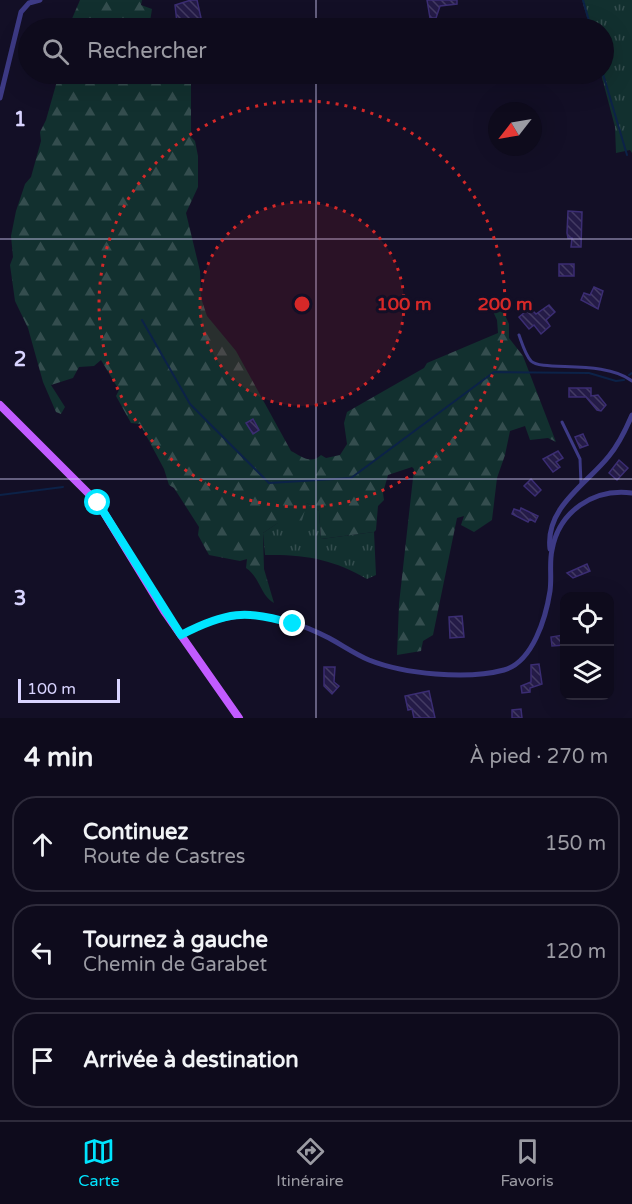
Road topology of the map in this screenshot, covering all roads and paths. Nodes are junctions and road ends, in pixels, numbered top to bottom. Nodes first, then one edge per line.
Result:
1 (40, 0) edge
2 (20, 18) edge
3 (18, 24) edge
4 (0, 98) edge
5 (519, 335) dead end
6 (632, 381) edge
7 (0, 405) edge
8 (632, 415) edge
9 (562, 422) dead end
10 (581, 484) junction
11 (632, 493) edge
12 (551, 553) junction
13 (181, 635) junction
14 (239, 718) edge

1 - 2 street
3 - 4 street
5 - 6 lane
7 - 13 main road
8 - 10 street
9 - 10 lane
10 - 12 street
11 - 12 street
12 - 13 street
13 - 14 main road

